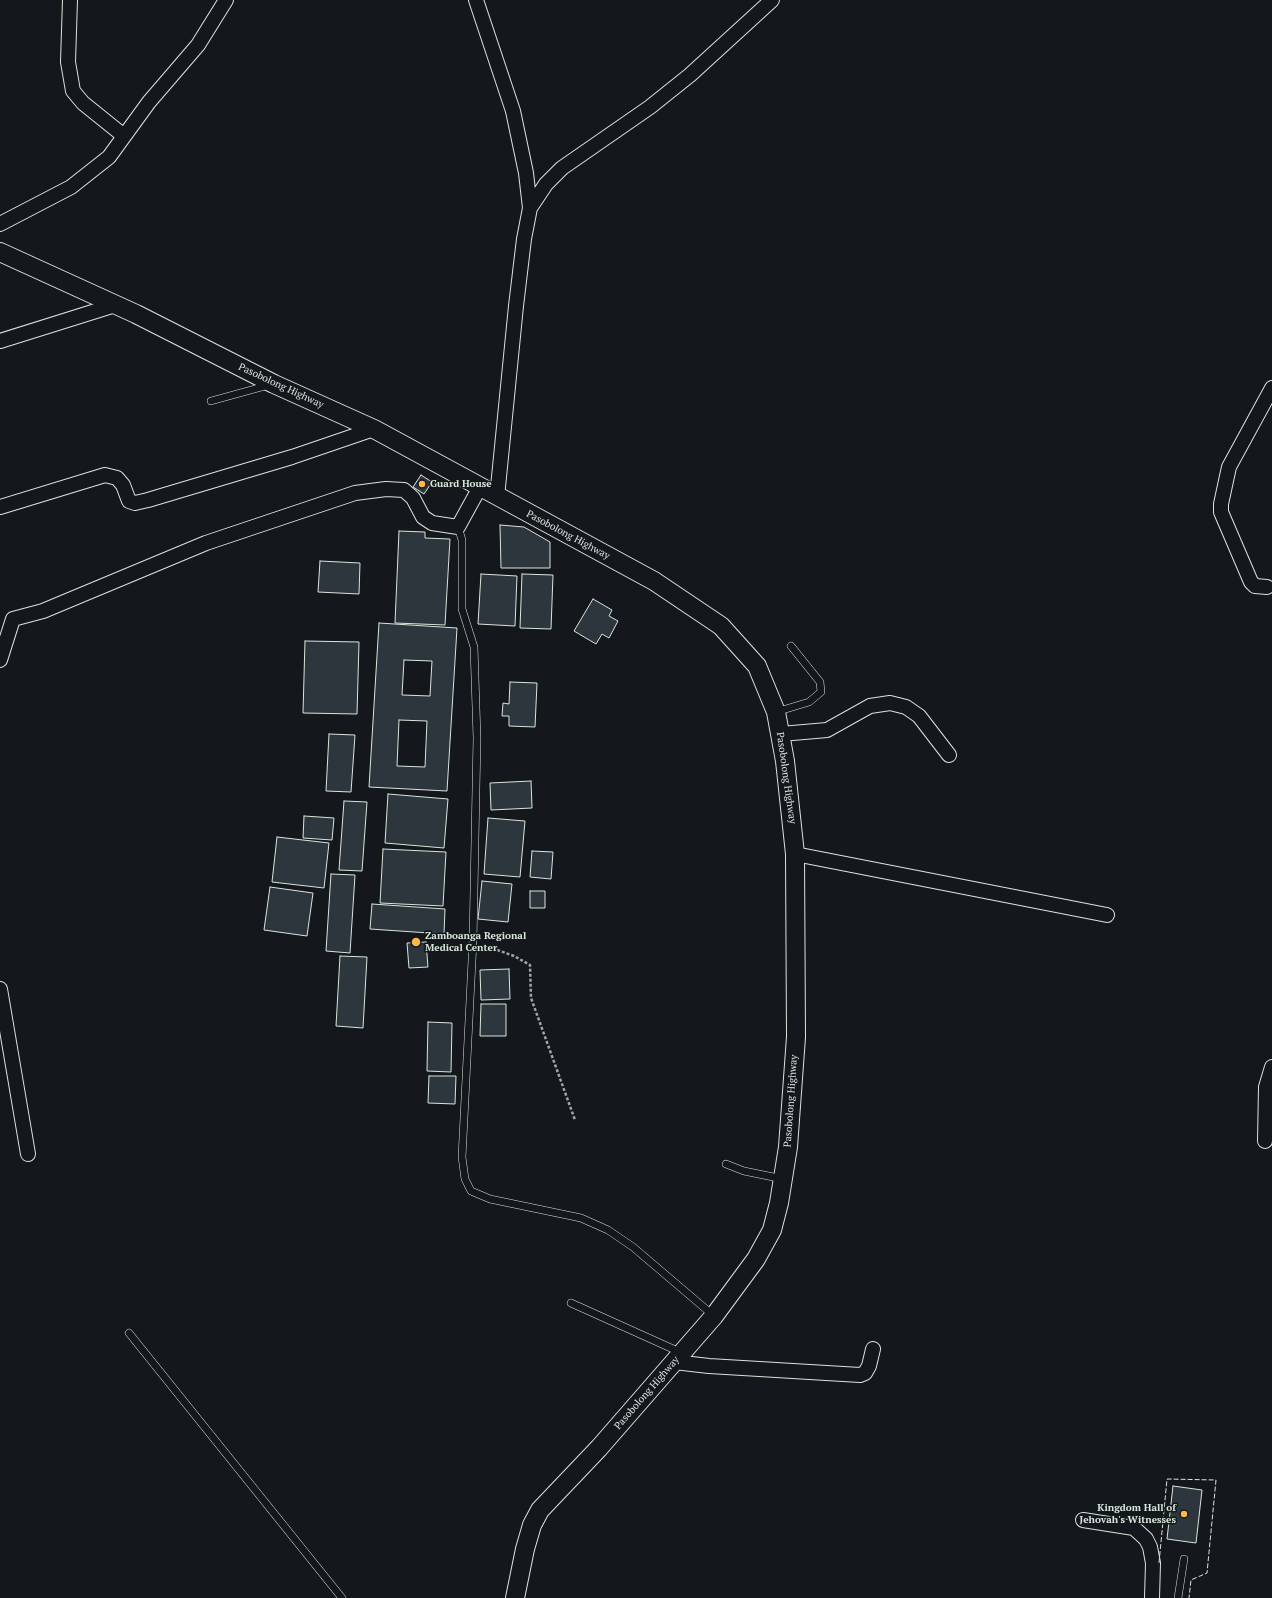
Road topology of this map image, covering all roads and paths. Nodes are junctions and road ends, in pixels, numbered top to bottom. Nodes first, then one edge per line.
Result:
1 (70, 0) edge
2 (226, 0) edge
3 (476, 0) edge
4 (772, 0) edge
5 (124, 136) junction
6 (530, 208) junction
7 (0, 224) edge
8 (0, 252) edge
9 (115, 305) junction
10 (0, 341) edge
11 (274, 384) junction
12 (1272, 388) edge
13 (211, 401) dead end
14 (374, 429) junction
15 (480, 487) junction
16 (497, 497) junction
17 (0, 507) edge
18 (458, 526) junction
19 (1267, 587) dead end
20 (7, 621) edge
21 (791, 646) dead end
22 (0, 660) edge
23 (776, 712) junction
24 (781, 734) junction
25 (949, 755) dead end
26 (795, 854) junction
27 (1107, 915) dead end
28 (473, 941) junction
29 (0, 988) edge
30 (1272, 1067) edge
31 (1269, 1118) edge
32 (575, 1120) dead end
33 (1265, 1141) dead end
34 (28, 1154) dead end
35 (726, 1164) dead end
36 (783, 1179) junction
37 (570, 1302) dead end
38 (714, 1316) junction
39 (129, 1333) dead end
40 (873, 1349) dead end
41 (678, 1358) junction
42 (1083, 1520) dead end
43 (1184, 1559) dead end
44 (342, 1598) edge
45 (515, 1598) edge
46 (1152, 1598) edge
47 (1178, 1598) edge

1 - 5 street
2 - 5 street
3 - 6 street
4 - 6 street
5 - 7 street
6 - 16 street
8 - 9 street, Pasobolong Highway
9 - 10 street
9 - 11 street, Pasobolong Highway
11 - 13 lane
11 - 14 street, Pasobolong Highway
12 - 19 street
14 - 15 street, Pasobolong Highway
14 - 17 street
15 - 16 street, Pasobolong Highway
15 - 18 street
16 - 23 street, Pasobolong Highway
18 - 20 street
18 - 28 lane
20 - 22 street
21 - 23 lane
23 - 24 street, Pasobolong Highway
24 - 25 street
24 - 26 street, Pasobolong Highway
26 - 27 street
26 - 36 street, Pasobolong Highway
28 - 32 path
28 - 38 lane
29 - 34 street
30 - 31 street
31 - 33 street
35 - 36 lane
36 - 38 street, Pasobolong Highway
37 - 41 lane
38 - 41 street, Pasobolong Highway
39 - 44 lane
40 - 41 street
41 - 45 street, Pasobolong Highway
42 - 46 street
43 - 47 lane

